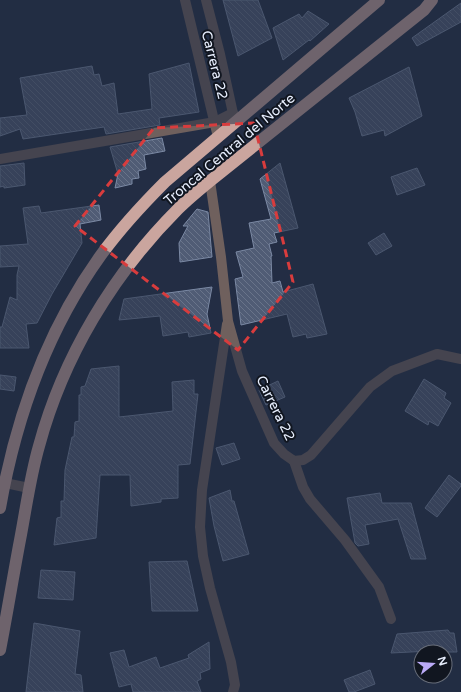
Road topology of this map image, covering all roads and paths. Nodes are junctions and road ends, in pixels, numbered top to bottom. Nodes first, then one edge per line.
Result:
1 (184, 0) edge
2 (206, 0) edge
3 (379, 0) edge
4 (432, 0) edge
5 (234, 117) junction
6 (215, 122) junction
7 (218, 137) junction
8 (0, 159) edge
9 (210, 181) junction
10 (228, 321) junction
11 (461, 359) edge
12 (294, 461) junction
13 (2, 483) edge
14 (29, 488) junction
15 (0, 508) edge
16 (391, 619) dead end
17 (0, 650) edge
18 (233, 692) edge

1 - 6 street, Carrera 22
2 - 5 street, Carrera 22
3 - 5 highway, Troncal Central del Norte
4 - 9 highway, Troncal Central del Norte
5 - 6 street
5 - 7 highway, Troncal Central del Norte
6 - 7 street, Carrera 22
6 - 8 street
7 - 13 highway, Troncal Central del Norte
9 - 10 street, Carrera 22
9 - 14 highway, Troncal Central del Norte
10 - 12 street, Carrera 22
10 - 18 street
11 - 12 street, Carrera 22
12 - 16 street
13 - 14 street
13 - 15 highway, Troncal Central del Norte
14 - 17 highway, Troncal Central del Norte

